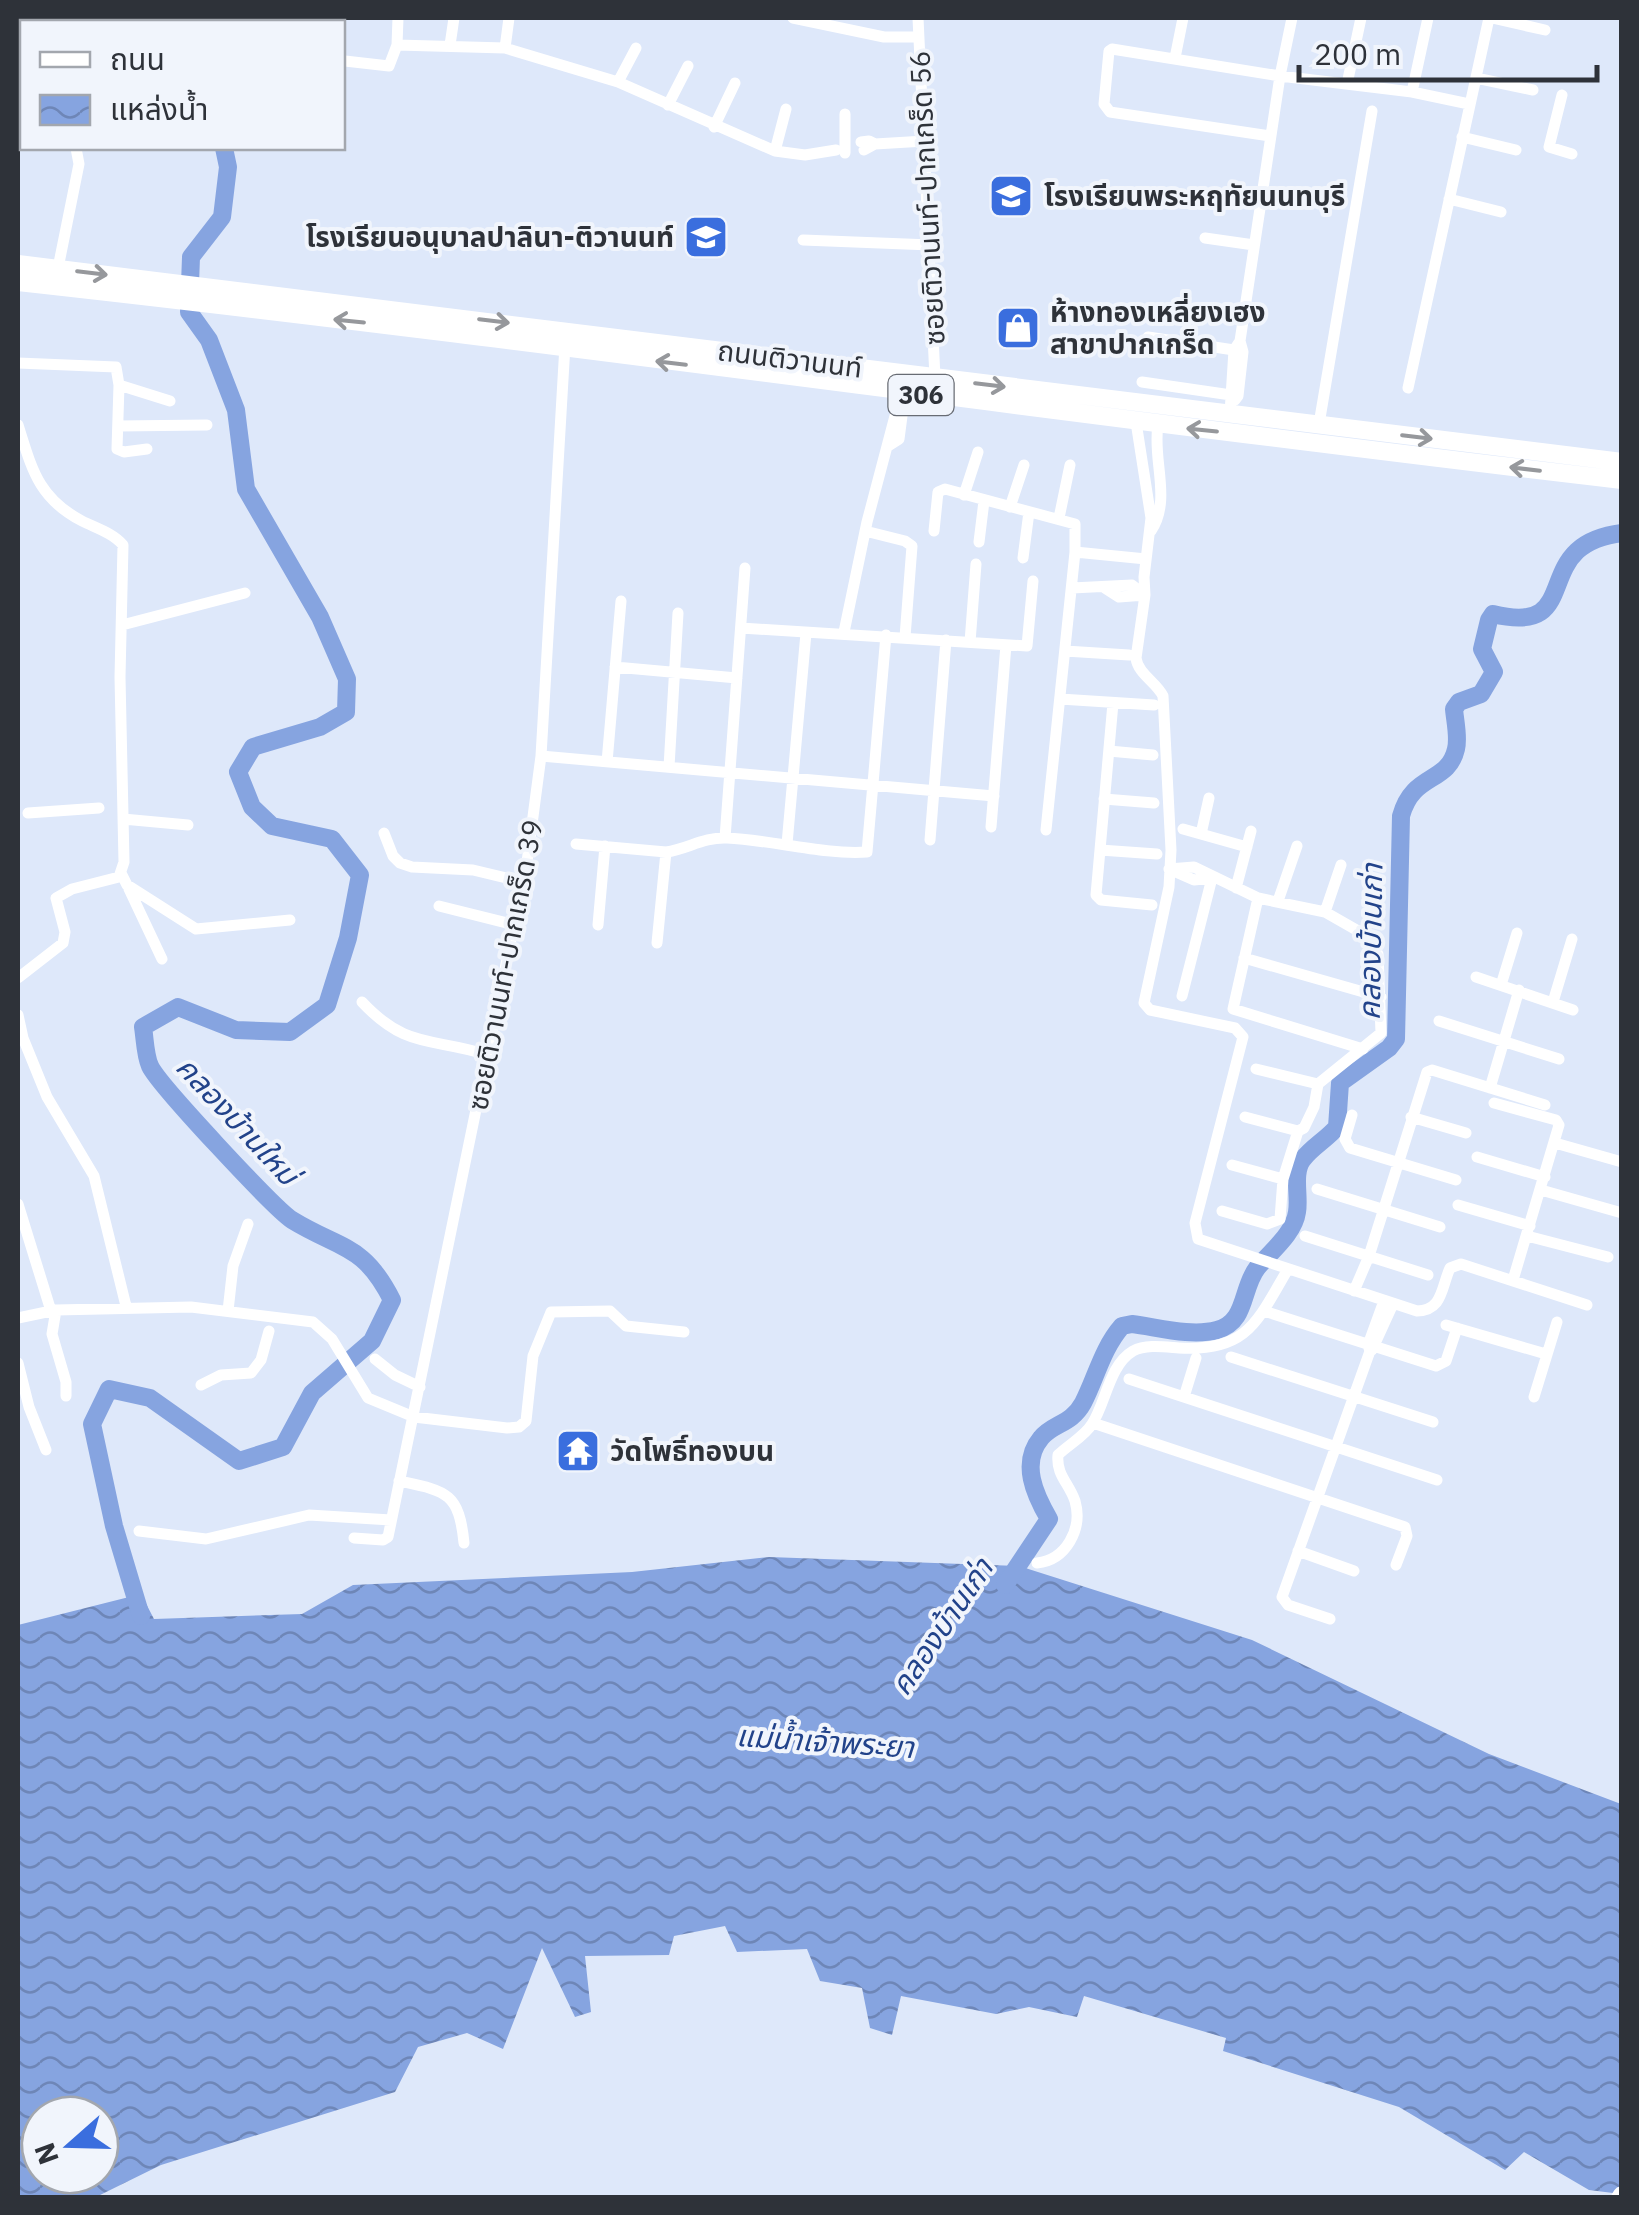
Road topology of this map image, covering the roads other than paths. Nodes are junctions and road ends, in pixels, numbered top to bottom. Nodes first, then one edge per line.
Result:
1 (398, 18) edge
2 (454, 18) edge
3 (509, 18) edge
4 (792, 18) edge
5 (918, 18) edge
6 (1183, 18) edge
7 (1292, 18) edge
8 (1361, 18) edge
9 (1428, 18) edge
10 (1490, 18) edge
11 (1545, 30) dead end
12 (919, 37) junction
13 (397, 44) junction
14 (450, 45) junction
15 (505, 48) junction
16 (636, 48) dead end
17 (1175, 58) junction
18 (345, 60) dead end
19 (688, 66) dead end
20 (1280, 76) junction
21 (1476, 78) junction
22 (618, 82) junction
23 (735, 83) dead end
24 (1347, 84) junction
25 (1533, 90) dead end
26 (1412, 92) junction
27 (1562, 94) dead end
28 (1469, 104) junction
29 (668, 105) junction
30 (786, 109) dead end
31 (1372, 111) dead end
32 (845, 114) dead end
33 (714, 126) junction
34 (1270, 136) junction
35 (1462, 137) junction
36 (924, 141) junction
37 (854, 148) junction
38 (76, 150) edge
39 (775, 150) junction
40 (1516, 150) dead end
41 (1572, 154) dead end
42 (1449, 199) junction
43 (1502, 212) dead end
44 (1205, 238) dead end
45 (803, 240) dead end
46 (1254, 245) junction
47 (931, 246) junction
48 (18, 264) edge
49 (58, 268) junction
50 (18, 282) edge
51 (166, 290) junction
52 (1148, 337) dead end
53 (566, 340) junction
54 (1237, 346) junction
55 (18, 362) edge
56 (935, 378) junction
57 (1142, 382) dead end
58 (119, 385) junction
59 (1408, 388) dead end
60 (170, 401) dead end
61 (903, 402) junction
62 (1232, 402) junction
63 (1136, 422) junction
64 (1319, 424) junction
65 (18, 425) edge
66 (207, 425) dead end
67 (1158, 425) junction
68 (118, 426) junction
69 (1371, 440) junction
70 (147, 449) dead end
71 (978, 452) dead end
72 (1622, 462) edge
73 (1024, 465) dead end
74 (1070, 465) dead end
75 (1622, 480) edge
76 (964, 495) junction
77 (984, 501) junction
78 (1010, 508) junction
79 (1029, 512) junction
80 (1059, 518) junction
81 (865, 530) junction
82 (934, 531) dead end
83 (1149, 534) junction
84 (979, 542) dead end
85 (1075, 552) junction
86 (1023, 558) dead end
87 (1146, 559) junction
88 (976, 564) dead end
89 (744, 568) dead end
90 (1033, 581) dead end
91 (1072, 588) junction
92 (245, 594) dead end
93 (1145, 594) junction
94 (621, 601) dead end
95 (678, 612) dead end
96 (122, 625) junction
97 (741, 628) junction
98 (806, 632) junction
99 (844, 632) junction
100 (886, 635) junction
101 (905, 637) junction
102 (946, 640) junction
103 (970, 642) junction
104 (1006, 644) junction
105 (1065, 650) junction
106 (1129, 655) dead end
107 (615, 667) junction
108 (674, 672) junction
109 (737, 678) junction
110 (1060, 700) junction
111 (1113, 702) junction
112 (1154, 705) dead end
113 (1109, 751) junction
114 (1154, 755) dead end
115 (541, 756) junction
116 (607, 762) junction
117 (669, 767) junction
118 (730, 772) junction
119 (793, 780) junction
120 (874, 788) junction
121 (934, 792) junction
122 (994, 796) junction
123 (1209, 798) dead end
124 (1104, 799) junction
125 (1154, 803) dead end
126 (99, 808) dead end
127 (121, 812) junction
128 (28, 814) dead end
129 (188, 825) dead end
130 (991, 827) dead end
131 (1183, 829) dead end
132 (1046, 830) dead end
133 (1250, 831) dead end
134 (384, 833) dead end
135 (1200, 834) junction
136 (725, 838) junction
137 (930, 840) dead end
138 (576, 844) dead end
139 (787, 844) junction
140 (605, 846) junction
141 (1297, 846) dead end
142 (1246, 847) junction
143 (1100, 850) junction
144 (666, 852) junction
145 (1157, 854) dead end
146 (1341, 865) dead end
147 (1169, 869) junction
148 (1212, 878) junction
149 (125, 880) junction
150 (523, 882) junction
151 (1236, 888) junction
152 (1258, 898) junction
153 (1278, 902) junction
154 (1152, 905) dead end
155 (438, 906) dead end
156 (1325, 912) junction
157 (290, 920) dead end
158 (598, 924) dead end
159 (515, 925) junction
160 (1517, 932) dead end
161 (1572, 939) dead end
162 (657, 943) dead end
163 (1244, 958) junction
164 (162, 959) dead end
165 (18, 978) edge
166 (1476, 978) dead end
167 (1501, 984) junction
168 (1519, 990) junction
169 (1182, 996) dead end
170 (1381, 997) junction
171 (362, 1002) dead end
172 (1553, 1002) junction
173 (1573, 1010) dead end
174 (18, 1015) edge
175 (1439, 1022) dead end
176 (1504, 1041) junction
177 (1362, 1049) junction
178 (488, 1056) junction
179 (1559, 1058) dead end
180 (1256, 1069) dead end
181 (1318, 1084) junction
182 (1490, 1088) junction
183 (1494, 1102) dead end
184 (1544, 1105) dead end
185 (1352, 1115) dead end
186 (1245, 1117) dead end
187 (1411, 1117) junction
188 (1298, 1131) junction
189 (1466, 1133) dead end
190 (1555, 1143) junction
191 (1477, 1157) dead end
192 (1622, 1162) edge
193 (1396, 1163) junction
194 (1232, 1165) dead end
195 (1283, 1179) junction
196 (1456, 1180) dead end
197 (1543, 1184) junction
198 (1317, 1189) dead end
199 (18, 1204) edge
200 (1458, 1205) dead end
201 (1222, 1211) dead end
202 (1382, 1212) junction
203 (1622, 1213) edge
204 (1440, 1227) dead end
205 (245, 1229) dead end
206 (1528, 1231) junction
207 (1305, 1236) dead end
208 (1369, 1256) junction
209 (1608, 1257) dead end
210 (1285, 1268) junction
211 (1428, 1274) dead end
212 (1513, 1280) junction
213 (1354, 1292) junction
214 (1388, 1302) junction
215 (1587, 1305) dead end
216 (126, 1306) junction
217 (53, 1310) junction
218 (228, 1311) junction
219 (1264, 1311) junction
220 (18, 1318) edge
221 (1557, 1322) dead end
222 (269, 1323) junction
223 (684, 1332) dead end
224 (1371, 1347) junction
225 (1546, 1354) junction
226 (1230, 1357) dead end
227 (1196, 1358) dead end
228 (375, 1360) dead end
229 (18, 1363) edge
230 (1129, 1379) dead end
231 (201, 1385) dead end
232 (420, 1386) junction
233 (66, 1396) dead end
234 (1352, 1396) junction
235 (1534, 1396) dead end
236 (1184, 1397) junction
237 (414, 1417) junction
238 (1433, 1422) dead end
239 (1093, 1423) junction
240 (1334, 1448) junction
241 (46, 1450) dead end
242 (1437, 1480) dead end
243 (399, 1481) junction
244 (1316, 1499) junction
245 (391, 1520) junction
246 (139, 1532) dead end
247 (354, 1538) dead end
248 (464, 1543) dead end
249 (1298, 1551) junction
250 (1037, 1563) dead end
251 (1396, 1565) dead end
252 (1354, 1571) dead end
253 (1330, 1619) dead end

1 - 13 street
2 - 14 street
3 - 15 street
4 - 12 street
5 - 12 street, ซอยติวานนท์-ปากเกร็ด 56
6 - 17 street
7 - 20 street
8 - 24 street
9 - 26 street
10 - 11 street
10 - 21 street
12 - 36 street, ซอยติวานนท์-ปากเกร็ด 56
13 - 14 street
13 - 18 street
14 - 15 street
15 - 22 street
16 - 22 street
17 - 20 street
17 - 34 street
19 - 29 street
20 - 24 street
20 - 34 street
21 - 25 street
21 - 28 street
22 - 29 street
23 - 33 street
24 - 26 street
26 - 28 street
27 - 41 street
28 - 35 street
29 - 33 street
30 - 39 street
31 - 64 street
32 - 37 street
33 - 39 street
34 - 46 street
35 - 40 street
35 - 42 street
36 - 37 street
36 - 47 street, ซอยติวานนท์-ปากเกร็ด 56
37 - 39 street
38 - 49 street
42 - 43 street
42 - 59 street
44 - 46 street
45 - 47 street
46 - 54 street
47 - 56 street, ซอยติวานนท์-ปากเกร็ด 56
48 - 49 main road, ถนนติวานนท์ / 306
49 -> 51 main road, ถนนติวานนท์ / 306
50 - 51 main road, ถนนติวานนท์ / 306
51 - 53 main road, ถนนติวานนท์ / 306
52 - 54 street
53 - 56 main road, ถนนติวานนท์ / 306
61 -> 53 main road, ถนนติวานนท์ / 306
53 - 115 street, ซอยติวานนท์-ปากเกร็ด 39
54 - 62 street
55 - 58 street
56 -> 62 main road, ถนนติวานนท์ / 306
57 - 62 street
58 - 60 street
58 - 68 street
61 - 63 main road, ถนนติวานนท์ / 306
61 - 81 street
62 - 64 main road, ถนนติวานนท์ / 306
63 - 67 main road, ถนนติวานนท์ / 306
63 - 83 street
64 - 69 main road, ถนนติวานนท์ / 306
65 - 96 street
66 - 68 street
69 -> 67 main road, ถนนติวานนท์ / 306
67 - 83 street
68 - 70 street
69 -> 72 main road, ถนนติวานนท์ / 306
75 -> 69 main road, ถนนติวานนท์ / 306
71 - 76 street
73 - 78 street
74 - 80 street
76 - 77 street
76 - 82 street
77 - 78 street
77 - 84 street
78 - 79 street
79 - 80 street
79 - 86 street
80 - 85 street
81 - 99 street
81 - 101 street
83 - 87 street
85 - 87 street
85 - 91 street
87 - 93 street
88 - 103 street
89 - 97 street
90 - 104 street
91 - 93 street
91 - 105 street
92 - 96 street
93 - 147 street
94 - 107 street
95 - 108 street
96 - 127 street
97 - 98 street
97 - 109 street
98 - 99 street
98 - 119 street
99 - 100 street
100 - 101 street
100 - 120 street
101 - 102 street
102 - 103 street
102 - 121 street
103 - 104 street
104 - 122 street
105 - 106 street
105 - 110 street
107 - 108 street
107 - 116 street
108 - 109 street
108 - 117 street
109 - 118 street
110 - 111 street
110 - 132 street
111 - 112 street
111 - 113 street
113 - 114 street
113 - 124 street
115 - 116 street
115 - 150 street, ซอยติวานนท์-ปากเกร็ด 39
116 - 117 street
117 - 118 street
118 - 119 street
118 - 136 street
119 - 120 street
119 - 139 street
120 - 121 street
120 - 139 street
121 - 122 street
121 - 137 street
122 - 130 street
123 - 135 street
124 - 125 street
124 - 143 street
126 - 128 street
127 - 129 street
127 - 149 street
131 - 135 street
133 - 142 street
134 - 150 street
135 - 142 street
136 - 139 street
136 - 144 street
138 - 140 street
140 - 144 street
140 - 158 street
141 - 153 street
142 - 151 street
143 - 145 street
143 - 154 street
144 - 162 street
146 - 156 street
147 - 148 street
147 - 210 street
148 - 151 street
148 - 169 street
149 - 157 street
149 - 164 street
149 - 165 street
150 - 159 street, ซอยติวานนท์-ปากเกร็ด 39
151 - 152 street
152 - 153 street
152 - 163 street
153 - 156 street
155 - 159 street
156 - 170 street
159 - 178 street, ซอยติวานนท์-ปากเกร็ด 39
160 - 167 street
161 - 172 street
163 - 170 street
163 - 177 street
166 - 167 street
167 - 168 street
168 - 172 street
168 - 176 street
170 - 177 street
171 - 178 street
172 - 173 street
174 - 216 street
175 - 176 street
176 - 179 street
176 - 182 street
177 - 181 street
178 - 232 street, ซอยติวานนท์-ปากเกร็ด 39
180 - 181 street
181 - 188 street
182 - 184 street
182 - 187 street
183 - 190 street
185 - 193 street
186 - 188 street
187 - 189 street
187 - 193 street
188 - 195 street
190 - 192 street
190 - 197 street
191 - 197 street
193 - 196 street
193 - 202 street
194 - 195 street
195 - 201 street
197 - 203 street
197 - 206 street
198 - 202 street
199 - 217 street
200 - 206 street
202 - 204 street
202 - 208 street
205 - 218 street
206 - 209 street
206 - 212 street
207 - 208 street
208 - 211 street
208 - 213 street
210 - 213 street
210 - 219 street
212 - 214 street
212 - 215 street
213 - 214 street
214 - 224 street
216 - 217 street
216 - 218 street
217 - 220 street
217 - 233 street
218 - 222 street
219 - 224 street
219 - 239 street
221 - 225 street
222 - 231 street
222 - 237 street
223 - 237 street
224 - 225 street
224 - 234 street
225 - 235 street
226 - 234 street
227 - 236 street
228 - 232 street
229 - 241 street
230 - 236 street
232 - 237 street, ซอยติวานนท์-ปากเกร็ด 39
234 - 238 street
234 - 240 street
236 - 240 street
237 - 243 street, ซอยติวานนท์-ปากเกร็ด 39
239 - 244 street
239 - 250 street
240 - 242 street
240 - 244 street
243 - 245 street, ซอยติวานนท์-ปากเกร็ด 39
243 - 248 street
244 - 249 street
244 - 251 street
245 - 246 street
245 - 247 street
249 - 252 street
249 - 253 street

